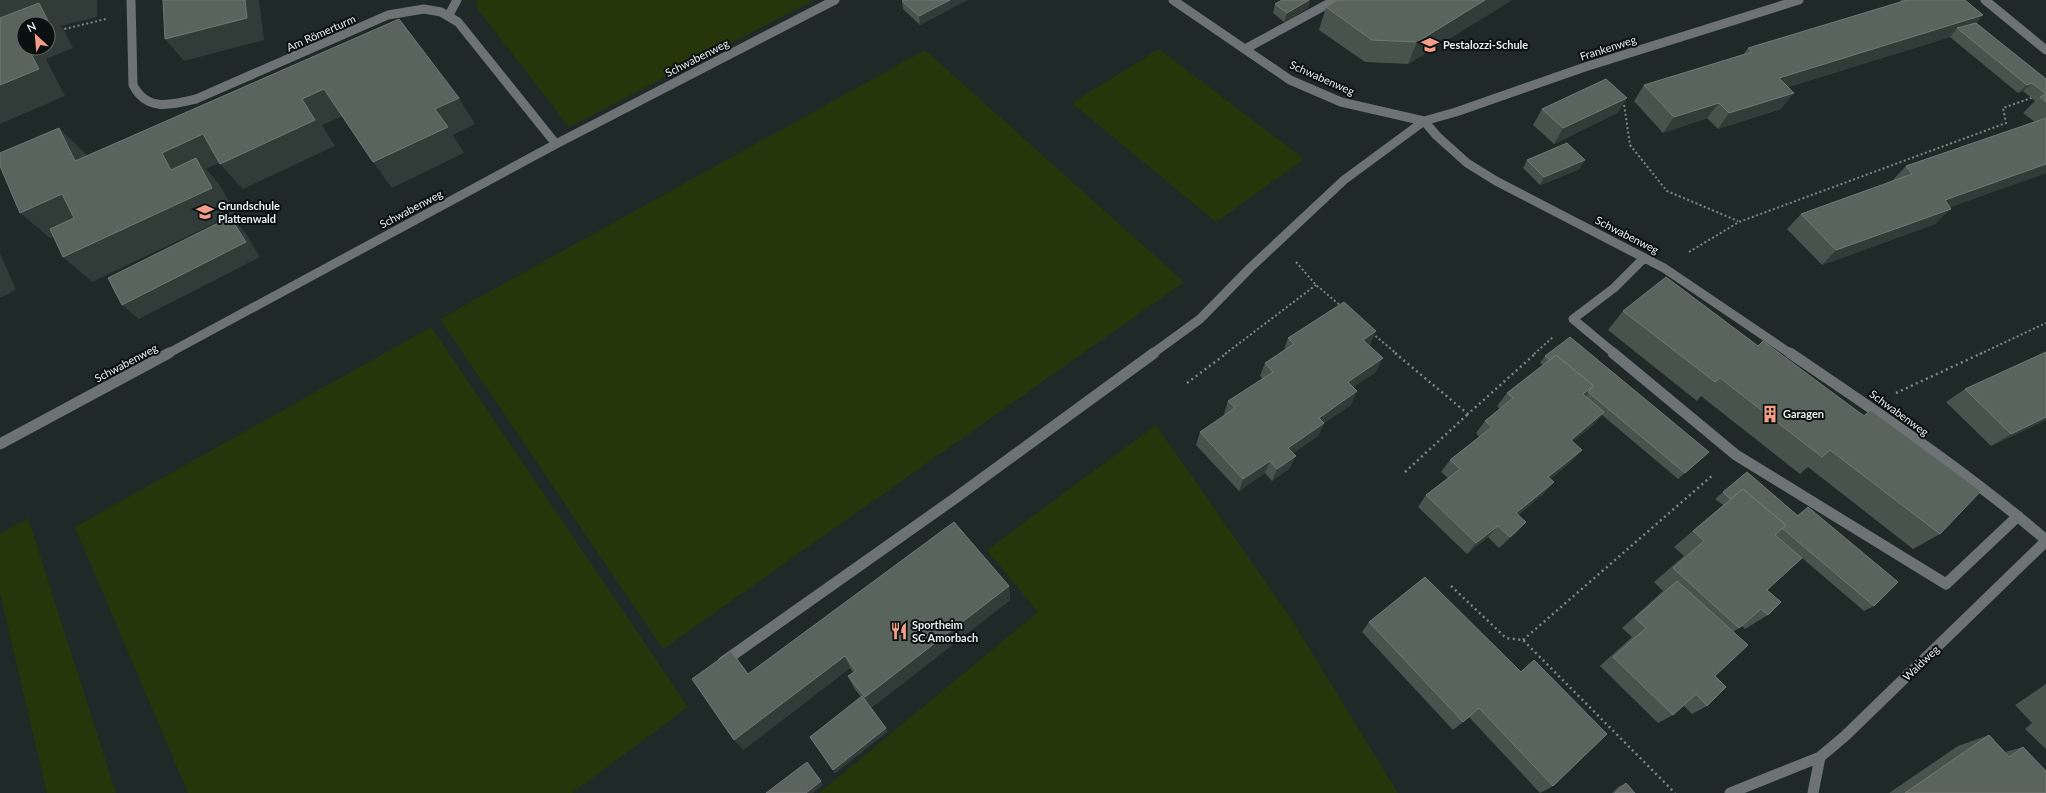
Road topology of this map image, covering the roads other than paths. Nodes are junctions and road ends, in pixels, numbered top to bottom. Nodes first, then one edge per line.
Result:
1 (131, 0) edge
2 (457, 0) edge
3 (835, 0) edge
4 (1173, 0) edge
5 (1335, 0) edge
6 (1799, 0) edge
7 (1985, 0) edge
8 (449, 15) junction
9 (1245, 49) junction
10 (2046, 50) edge
11 (1424, 121) junction
12 (556, 144) junction
13 (1644, 258) junction
14 (0, 444) edge
15 (2018, 516) junction
16 (2046, 541) edge
17 (721, 664) edge
18 (1820, 757) junction
19 (1730, 793) edge
20 (1813, 793) edge

1 - 8 street, Am Römerturm
2 - 8 street
3 - 12 street, Schwabenweg
4 - 9 street, Schwabenweg
5 - 9 street
6 - 11 street, Frankenweg
7 - 10 street
8 - 12 street, Am Römerturm
9 - 11 street, Schwabenweg
11 - 13 street, Schwabenweg
11 - 17 street
12 - 14 street, Schwabenweg
13 - 15 street, Schwabenweg
13 - 15 street
15 - 16 street, Schwabenweg
16 - 18 street, Waldweg
18 - 19 street, Waldweg
18 - 20 street

